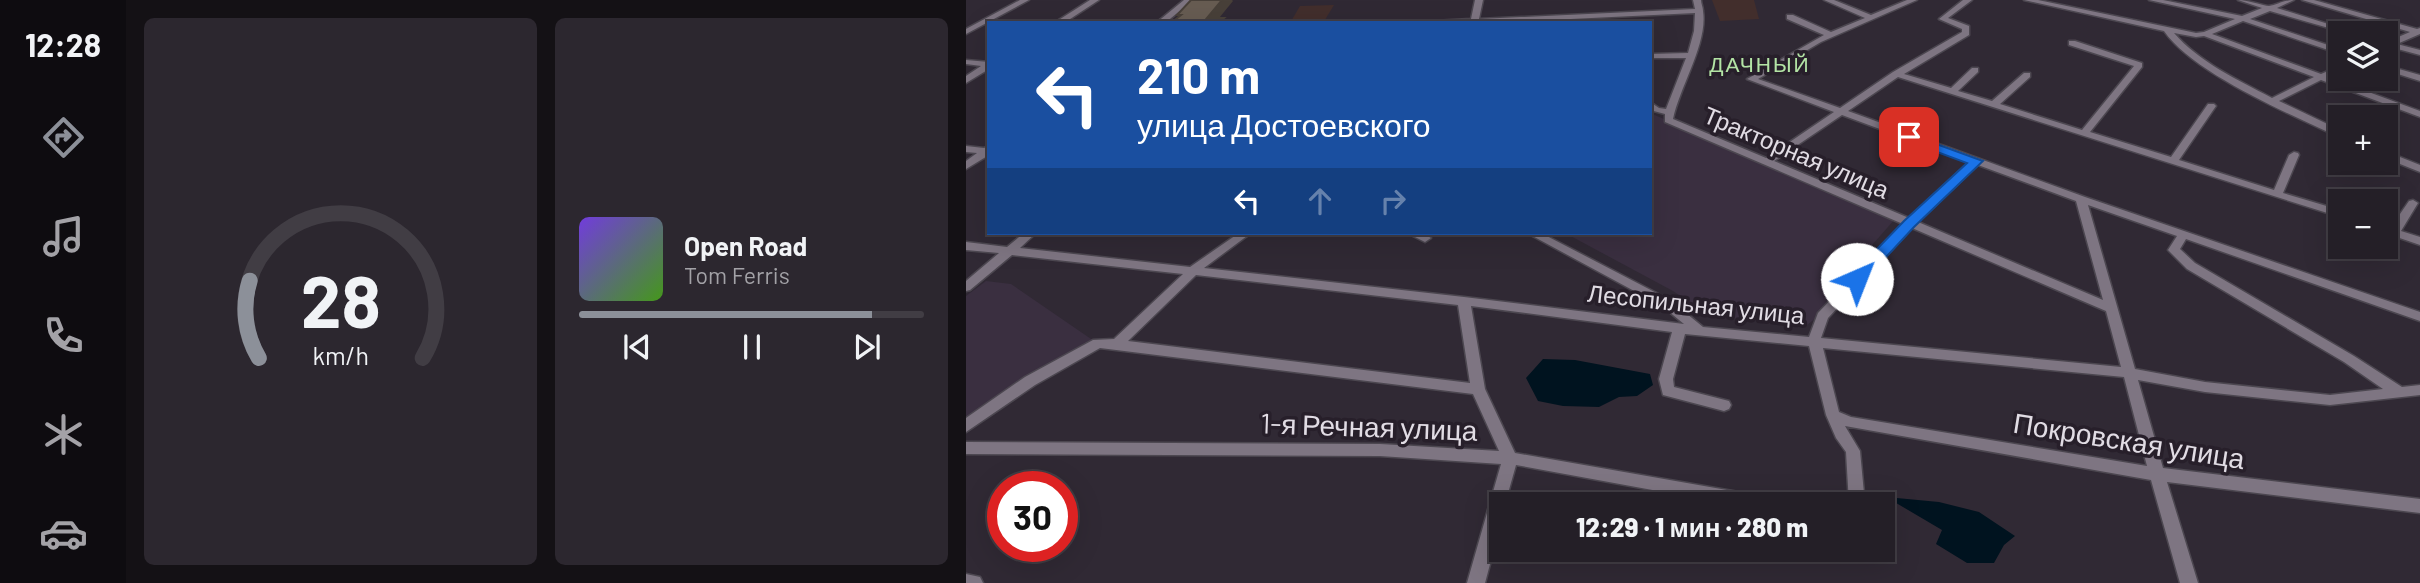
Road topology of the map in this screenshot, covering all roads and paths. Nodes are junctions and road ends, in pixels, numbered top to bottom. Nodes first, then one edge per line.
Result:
1 (1025, 0) edge
2 (1095, 0) edge
3 (1189, 0) edge
4 (1479, 0) edge
5 (1697, 0) edge
6 (1828, 0) edge
7 (1913, 0) edge
8 (1968, 0) edge
9 (2028, 0) edge
10 (2153, 0) edge
11 (2242, 0) edge
12 (2290, 0) edge
13 (2306, 0) edge
14 (2271, 7) junction
15 (1700, 11) junction
16 (1790, 17) dead end
17 (1872, 18) junction
18 (2244, 19) junction
19 (1061, 21) edge
20 (1163, 21) edge
21 (1474, 21) edge
22 (1495, 21) edge
23 (2328, 25) edge
24 (2168, 31) junction
25 (2419, 31) edge
26 (966, 32) edge
27 (2205, 34) junction
28 (1831, 35) junction
29 (2398, 40) edge
30 (2072, 43) dead end
31 (2398, 47) edge
32 (2328, 48) edge
33 (2420, 53) edge
34 (1691, 55) junction
35 (1652, 56) edge
36 (966, 62) edge
37 (987, 65) edge
38 (987, 66) edge
39 (1975, 70) dead end
40 (2398, 71) edge
41 (1896, 75) junction
42 (2027, 75) dead end
43 (2328, 75) edge
44 (2325, 77) junction
45 (2420, 78) edge
46 (966, 80) edge
47 (1952, 92) junction
48 (2272, 101) junction
49 (1994, 104) junction
50 (2211, 106) dead end
51 (1652, 109) edge
52 (1669, 112) junction
53 (1843, 113) junction
54 (2420, 114) edge
55 (2328, 128) edge
56 (2084, 133) junction
57 (966, 149) edge
58 (987, 151) edge
59 (987, 152) edge
60 (2294, 155) dead end
61 (2398, 160) edge
62 (1976, 161) junction
63 (2174, 161) junction
64 (1766, 162) junction
65 (966, 166) edge
66 (2420, 169) edge
67 (2277, 194) junction
68 (2081, 199) junction
69 (2413, 203) dead end
70 (2328, 210) edge
71 (2398, 221) edge
72 (1909, 224) junction
73 (2398, 233) edge
74 (2183, 234) junction
75 (1029, 235) edge
76 (1244, 235) edge
77 (1537, 235) edge
78 (2420, 241) edge
79 (966, 246) edge
80 (1012, 250) junction
81 (1194, 270) junction
82 (966, 287) edge
83 (1464, 301) junction
84 (2110, 307) junction
85 (1674, 310) junction
86 (2420, 317) edge
87 (1677, 328) junction
88 (1700, 331) junction
89 (1814, 340) junction
90 (1117, 344) junction
91 (2130, 373) junction
92 (1478, 389) junction
93 (2420, 390) edge
94 (2399, 393) junction
95 (1724, 405) dead end
96 (1833, 415) junction
97 (966, 426) edge
98 (966, 448) edge
99 (1510, 458) junction
100 (2155, 474) junction
101 (1700, 492) edge
102 (1856, 492) edge
103 (2420, 506) edge
104 (966, 582) edge
105 (974, 583) edge
106 (1476, 583) edge
107 (2189, 583) edge

1 - 26 street
2 - 19 street
3 - 20 street
4 - 21 street
5 - 15 street, Тракторная улица
6 - 17 street
7 - 17 street
8 - 41 street
9 - 24 street
10 - 18 street
11 - 14 street
12 - 14 street
13 - 25 street
14 - 18 street
14 - 23 street
15 - 22 street
15 - 34 street, Тракторная улица
16 - 28 street
17 - 28 street
18 - 27 street
18 - 32 street
24 - 27 street
24 - 48 street
25 - 29 street
27 - 44 street
28 - 53 street
30 - 56 street
31 - 33 street
34 - 35 street
34 - 52 street, Тракторная улица
36 - 37 street
38 - 46 street
39 - 47 street
40 - 45 street
41 - 47 street
41 - 53 street
42 - 49 street
43 - 44 street
44 - 48 street
44 - 54 street
47 - 49 street
48 - 55 street
49 - 56 street
50 - 63 street
51 - 52 street, Тракторная улица
52 - 64 street, Тракторная улица
53 - 62 street
53 - 64 street
56 - 63 street
57 - 58 street
59 - 65 street
60 - 67 street
61 - 66 street
62 - 68 street
62 - 72 street
63 - 67 street
64 - 72 street, Тракторная улица
67 - 70 street
68 - 74 street
68 - 84 street
69 - 71 street
72 - 84 street, Тракторная улица
72 - 89 street
73 - 78 street
74 - 86 street
74 - 94 street
75 - 80 street
76 - 81 street
77 - 85 street
79 - 80 street, Лесопильная улица
80 - 81 street, Лесопильная улица
80 - 82 street
81 - 83 street, Лесопильная улица
81 - 90 street
83 - 87 street, Лесопильная улица
83 - 92 street
84 - 91 street
85 - 87 street
85 - 88 street
87 - 88 street, Лесопильная улица
87 - 95 street
88 - 89 street, Лесопильная улица
89 - 91 street, Лесопильная улица
89 - 96 street
90 - 92 street
90 - 97 street
91 - 94 street, Лесопильная улица
91 - 100 street
92 - 99 street
93 - 94 street, Лесопильная улица
96 - 100 street, Покровская улица
96 - 102 street
98 - 99 street, 1-я Речная улица
99 - 101 street, 1-я Речная улица
99 - 106 street
100 - 103 street, Покровская улица
100 - 107 street
104 - 105 street

